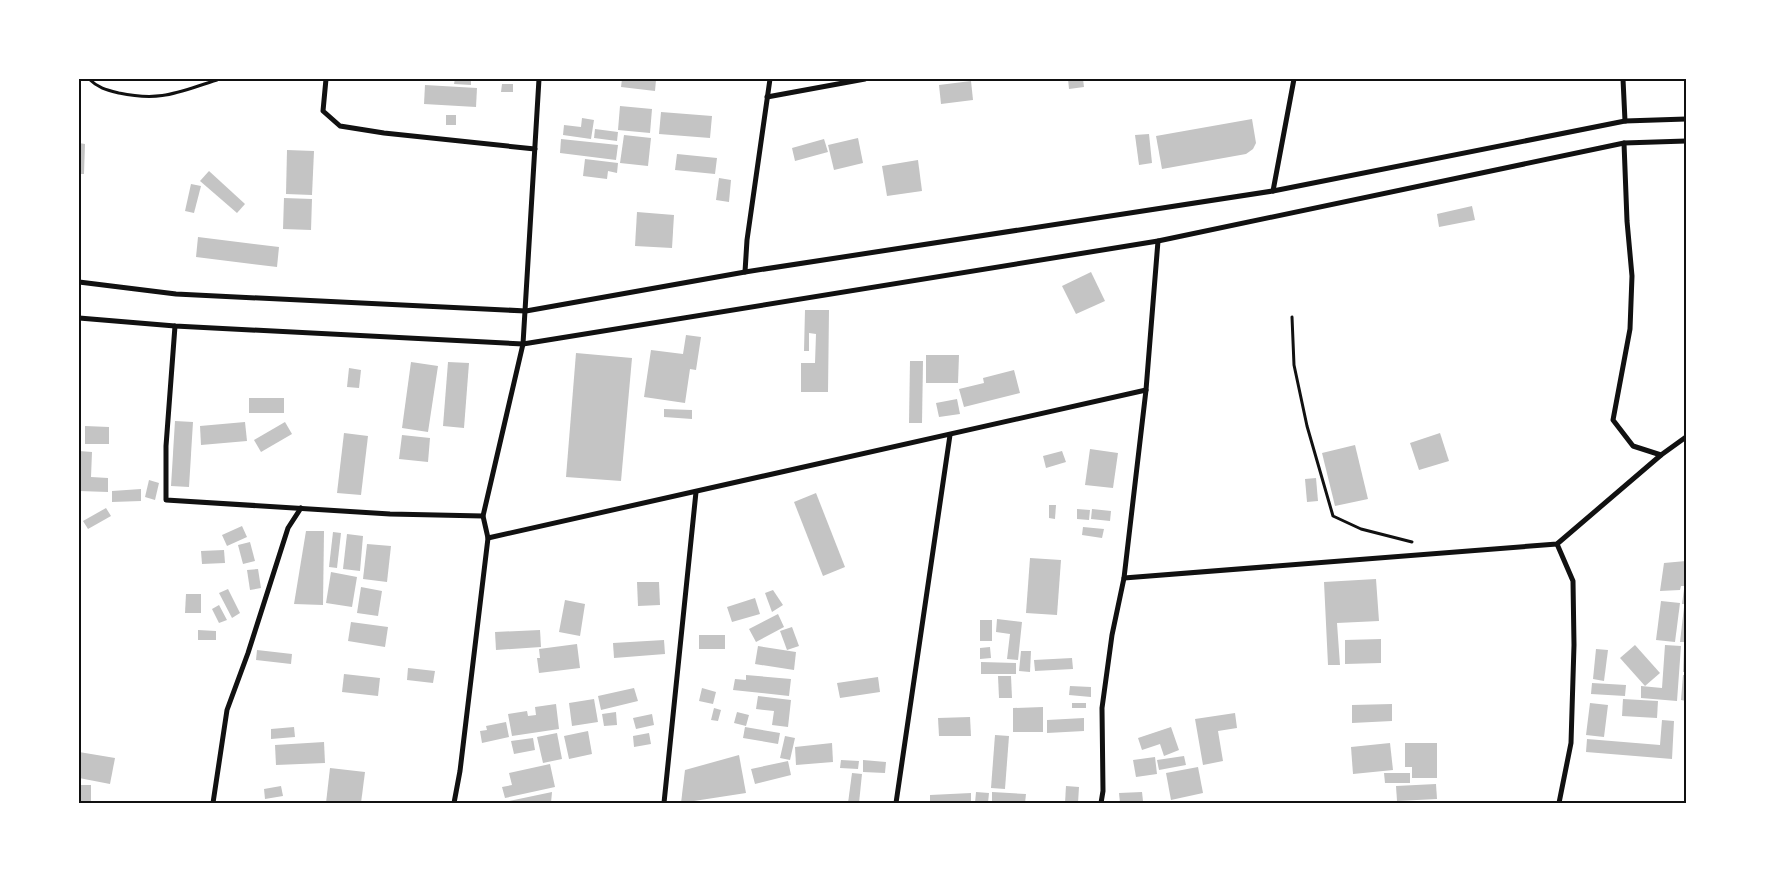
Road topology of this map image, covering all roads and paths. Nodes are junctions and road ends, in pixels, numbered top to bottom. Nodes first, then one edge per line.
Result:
1 (89, 79) edge
2 (326, 79) edge
3 (539, 79) edge
4 (770, 79) edge
5 (865, 79) edge
6 (1294, 79) edge
7 (1624, 79) edge
8 (217, 80) dead end
9 (767, 97) junction
10 (1686, 119) edge
11 (1625, 121) junction
12 (1686, 141) edge
13 (1624, 143) junction
14 (535, 150) junction
15 (1273, 191) junction
16 (1158, 241) junction
17 (745, 272) junction
18 (79, 282) edge
19 (526, 311) junction
20 (1292, 317) dead end
21 (79, 318) edge
22 (175, 326) junction
23 (523, 344) junction
24 (1146, 390) junction
25 (950, 434) junction
26 (1686, 437) edge
27 (1661, 455) junction
28 (696, 492) junction
29 (301, 508) junction
30 (483, 516) junction
31 (488, 538) junction
32 (1416, 543) dead end
33 (1557, 544) junction
34 (1124, 578) junction
35 (213, 803) edge
36 (454, 803) edge
37 (664, 803) edge
38 (896, 803) edge
39 (1101, 803) edge
40 (1559, 803) edge

1 - 8 path
2 - 14 street
3 - 14 street
4 - 9 street
5 - 9 street
6 - 15 street
7 - 11 street
9 - 17 street
10 - 11 street
11 - 15 street
12 - 13 street
13 - 16 street
13 - 27 street
14 - 19 street
15 - 17 street
16 - 23 street
16 - 24 street
17 - 19 street
18 - 19 street
19 - 23 street
20 - 32 path
21 - 22 street
22 - 23 street
22 - 29 street
23 - 30 street
24 - 25 street
24 - 34 street
25 - 28 street
25 - 38 street
26 - 27 street
27 - 33 street
28 - 31 street
28 - 37 street
29 - 30 street
29 - 35 street
30 - 31 street
31 - 36 street
33 - 34 street
33 - 40 street
34 - 39 street

